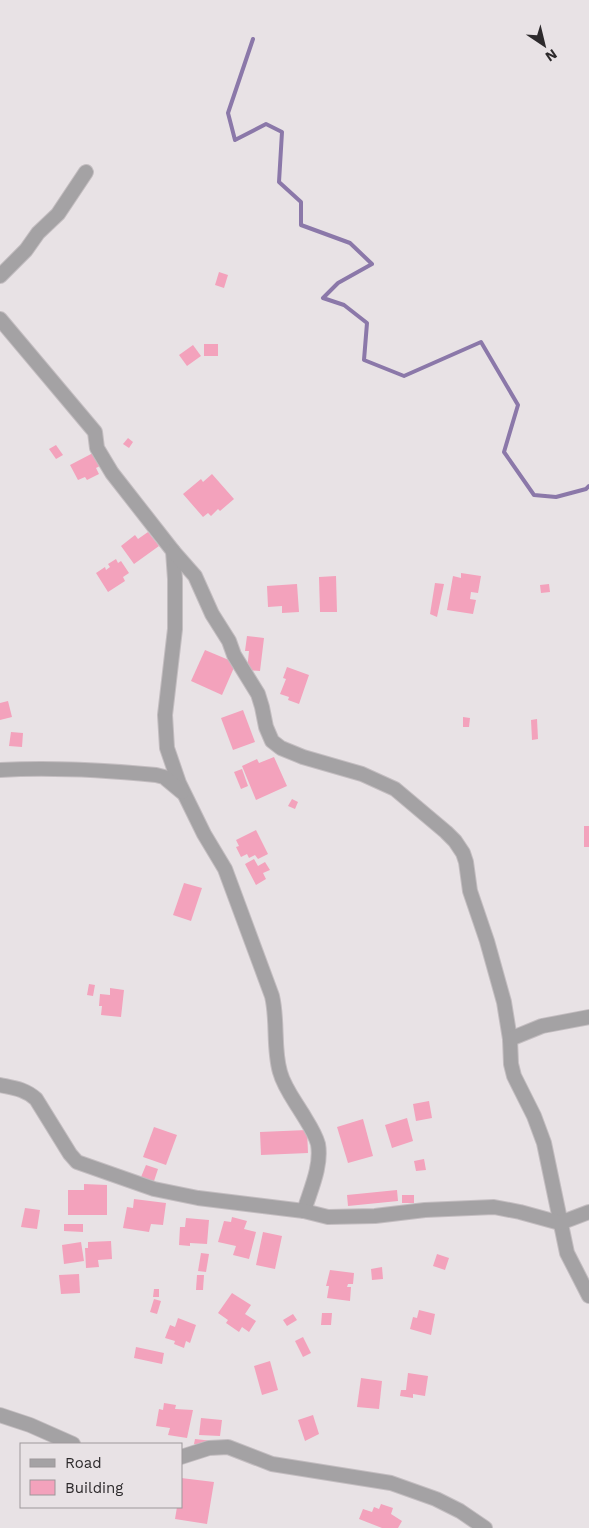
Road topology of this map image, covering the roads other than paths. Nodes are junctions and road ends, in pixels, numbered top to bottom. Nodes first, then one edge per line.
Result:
1 (86, 172) dead end
2 (0, 276) edge
3 (0, 319) edge
4 (172, 551) junction
5 (0, 770) edge
6 (185, 794) junction
7 (589, 1017) edge
8 (510, 1039) junction
9 (0, 1086) edge
10 (304, 1211) junction
11 (589, 1212) edge
12 (560, 1223) junction
13 (589, 1296) edge
14 (0, 1415) edge
15 (72, 1443) edge
16 (182, 1456) edge
17 (485, 1528) edge

1 - 2 street
3 - 4 street
4 - 6 street
4 - 8 street
5 - 6 street
6 - 10 street
7 - 8 street
8 - 12 street
9 - 10 street
10 - 12 street
11 - 12 street
12 - 13 street
14 - 15 street
16 - 17 street

